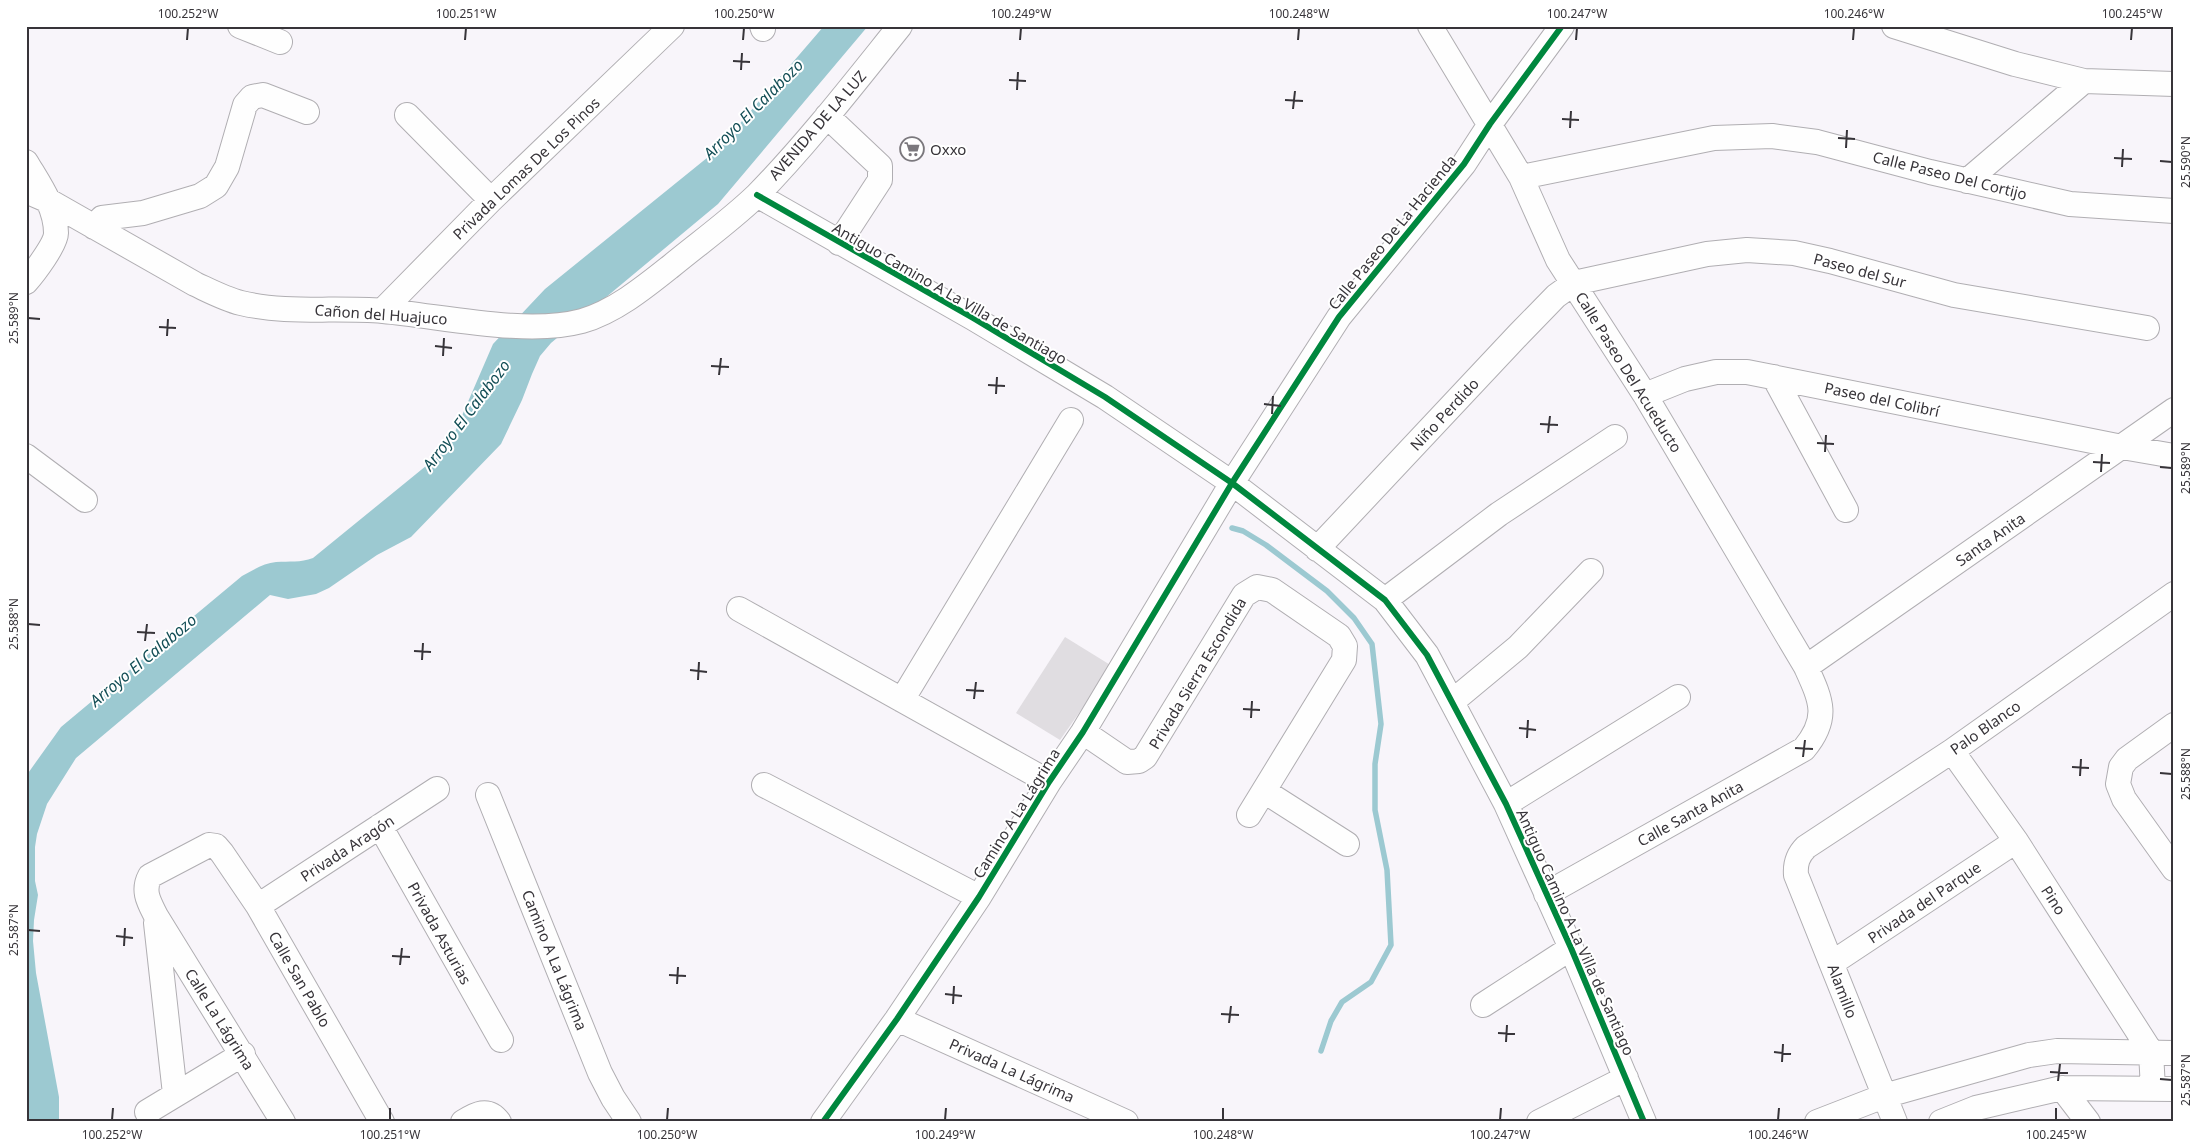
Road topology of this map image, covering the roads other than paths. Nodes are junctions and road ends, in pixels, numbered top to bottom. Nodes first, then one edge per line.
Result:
1 (240, 26) edge
2 (672, 26) edge
3 (900, 26) edge
4 (1430, 26) edge
5 (1562, 26) edge
6 (1894, 26) edge
7 (280, 42) dead end
8 (2084, 81) junction
9 (2174, 84) edge
10 (307, 112) dead end
11 (407, 115) dead end
12 (827, 116) junction
13 (1490, 124) junction
14 (26, 162) edge
15 (1521, 177) junction
16 (1967, 181) junction
17 (26, 191) edge
18 (757, 195) junction
19 (491, 200) junction
20 (49, 202) junction
21 (2174, 211) edge
22 (730, 219) joint
23 (94, 227) junction
24 (839, 243) junction
25 (26, 282) edge
26 (1574, 283) junction
27 (382, 311) junction
28 (2146, 328) dead end
29 (1774, 377) junction
30 (1644, 395) junction
31 (2174, 410) edge
32 (1071, 420) dead end
33 (1615, 437) dead end
34 (2122, 447) junction
35 (26, 456) edge
36 (2174, 456) edge
37 (1232, 483) junction
38 (85, 500) dead end
39 (1846, 510) dead end
40 (1318, 550) junction
41 (1591, 571) dead end
42 (2174, 594) edge
43 (1385, 600) junction
44 (738, 610) dead end
45 (1806, 667) junction
46 (1678, 697) dead end
47 (902, 700) junction
48 (1453, 701) junction
49 (1821, 719) joint
50 (2174, 725) edge
51 (1083, 732) junction
52 (1952, 751) junction
53 (1049, 782) junction
54 (764, 785) dead end
55 (437, 789) dead end
56 (1264, 791) junction
57 (488, 795) dead end
58 (1506, 804) junction
59 (1249, 815) dead end
60 (380, 826) junction
61 (2016, 841) junction
62 (1347, 844) dead end
63 (209, 845) joint
64 (1797, 859) joint
65 (2174, 869) edge
66 (1546, 894) junction
67 (979, 897) junction
68 (258, 906) junction
69 (156, 916) junction
70 (1571, 948) junction
71 (1832, 963) junction
72 (1483, 1005) dead end
73 (897, 1019) junction
74 (501, 1040) dead end
75 (2162, 1052) edge
76 (243, 1054) junction
77 (1626, 1078) junction
78 (2062, 1088) junction
79 (2163, 1089) edge
80 (175, 1094) junction
81 (1884, 1096) junction
82 (147, 1112) dead end
83 (283, 1122) edge
84 (382, 1122) edge
85 (463, 1122) edge
86 (500, 1122) edge
87 (629, 1122) edge
88 (823, 1122) edge
89 (1126, 1122) edge
90 (1539, 1122) edge
91 (1644, 1122) edge
92 (1817, 1122) edge
93 (1895, 1122) edge
94 (1941, 1122) edge
95 (2088, 1122) edge

1 - 7 street
2 - 19 street, Privada Lomas De Los Pinos
3 - 12 street, AVENIDA DE LA LUZ
4 - 13 street, Calle Paseo Del Acueducto
5 - 13 street, Calle Paseo De La Hacienda
6 - 8 street
8 - 9 street
8 - 16 street
10 - 23 street
11 - 19 street
12 - 18 street, AVENIDA DE LA LUZ
12 - 24 street
13 - 15 street, Calle Paseo Del Acueducto
13 - 37 street, Calle Paseo De La Hacienda
14 - 20 street
15 - 16 street, Calle Paseo Del Cortijo
15 - 26 street, Calle Paseo Del Acueducto
16 - 21 street, Calle Paseo Del Cortijo
17 - 20 street, Cañon del Huajuco
18 - 22 street, AVENIDA DE LA LUZ
18 - 24 street, Antiguo Camino A La Villa de Santiago
19 - 27 street, Privada Lomas De Los Pinos
20 - 23 street, Cañon del Huajuco
20 - 25 street
22 - 27 street, Cañon del Huajuco
23 - 27 street, Cañon del Huajuco
24 - 37 street, Antiguo Camino A La Villa de Santiago
26 - 28 street, Paseo del Sur
26 - 30 street, Calle Paseo Del Acueducto
26 - 40 street, Niño Perdido
29 - 30 street, Paseo del Colibrí
29 - 34 street, Paseo del Colibrí
29 - 39 street
30 - 45 street, Calle Paseo Del Acueducto
31 - 34 street, Santa Anita
32 - 47 street
33 - 43 street
34 - 36 street, Paseo del Colibrí
34 - 45 street, Santa Anita
35 - 38 street
37 - 40 street, Antiguo Camino A La Villa de Santiago
37 - 51 street, Camino A La Lágrima
40 - 43 street, Antiguo Camino A La Villa de Santiago
41 - 48 street
42 - 52 street, Palo Blanco
43 - 48 street, Antiguo Camino A La Villa de Santiago
44 - 47 street
45 - 49 street, Calle Paseo Del Acueducto
46 - 58 street
47 - 53 street
48 - 58 street, Antiguo Camino A La Villa de Santiago
49 - 66 street, Calle Santa Anita
50 - 65 street
51 - 53 street, Camino A La Lágrima
51 - 56 street, Privada Sierra Escondida
52 - 61 street, Pino
52 - 64 street, Palo Blanco
53 - 67 street, Camino A La Lágrima
54 - 67 street
55 - 60 street, Privada Aragón
56 - 59 street, Privada Sierra Escondida
56 - 62 street
57 - 87 street, Camino A La Lágrima
58 - 66 street, Antiguo Camino A La Villa de Santiago
60 - 68 street, Privada Aragón
60 - 74 street, Privada Asturias
61 - 71 street, Privada del Parque
61 - 75 street, Pino
63 - 68 street, Calle San Pablo
63 - 69 street, Calle La Lágrima
64 - 71 street, Alamillo
66 - 70 street, Antiguo Camino A La Villa de Santiago
67 - 73 street, Camino A La Lágrima
68 - 84 street, Calle San Pablo
69 - 76 street, Calle La Lágrima
69 - 80 street, Calle La Lágrima
70 - 72 street
70 - 77 street, Antiguo Camino A La Villa de Santiago
71 - 81 street, Alamillo
73 - 88 street, Camino A La Lágrima
73 - 89 street, Privada La Lágrima
75 - 79 street
75 - 81 street
76 - 80 street
76 - 83 street, Calle La Lágrima
77 - 90 street
77 - 91 street, Antiguo Camino A La Villa de Santiago
78 - 79 street
78 - 94 street
78 - 95 street
80 - 82 street
81 - 92 street
81 - 93 street, Alamillo
85 - 86 street

